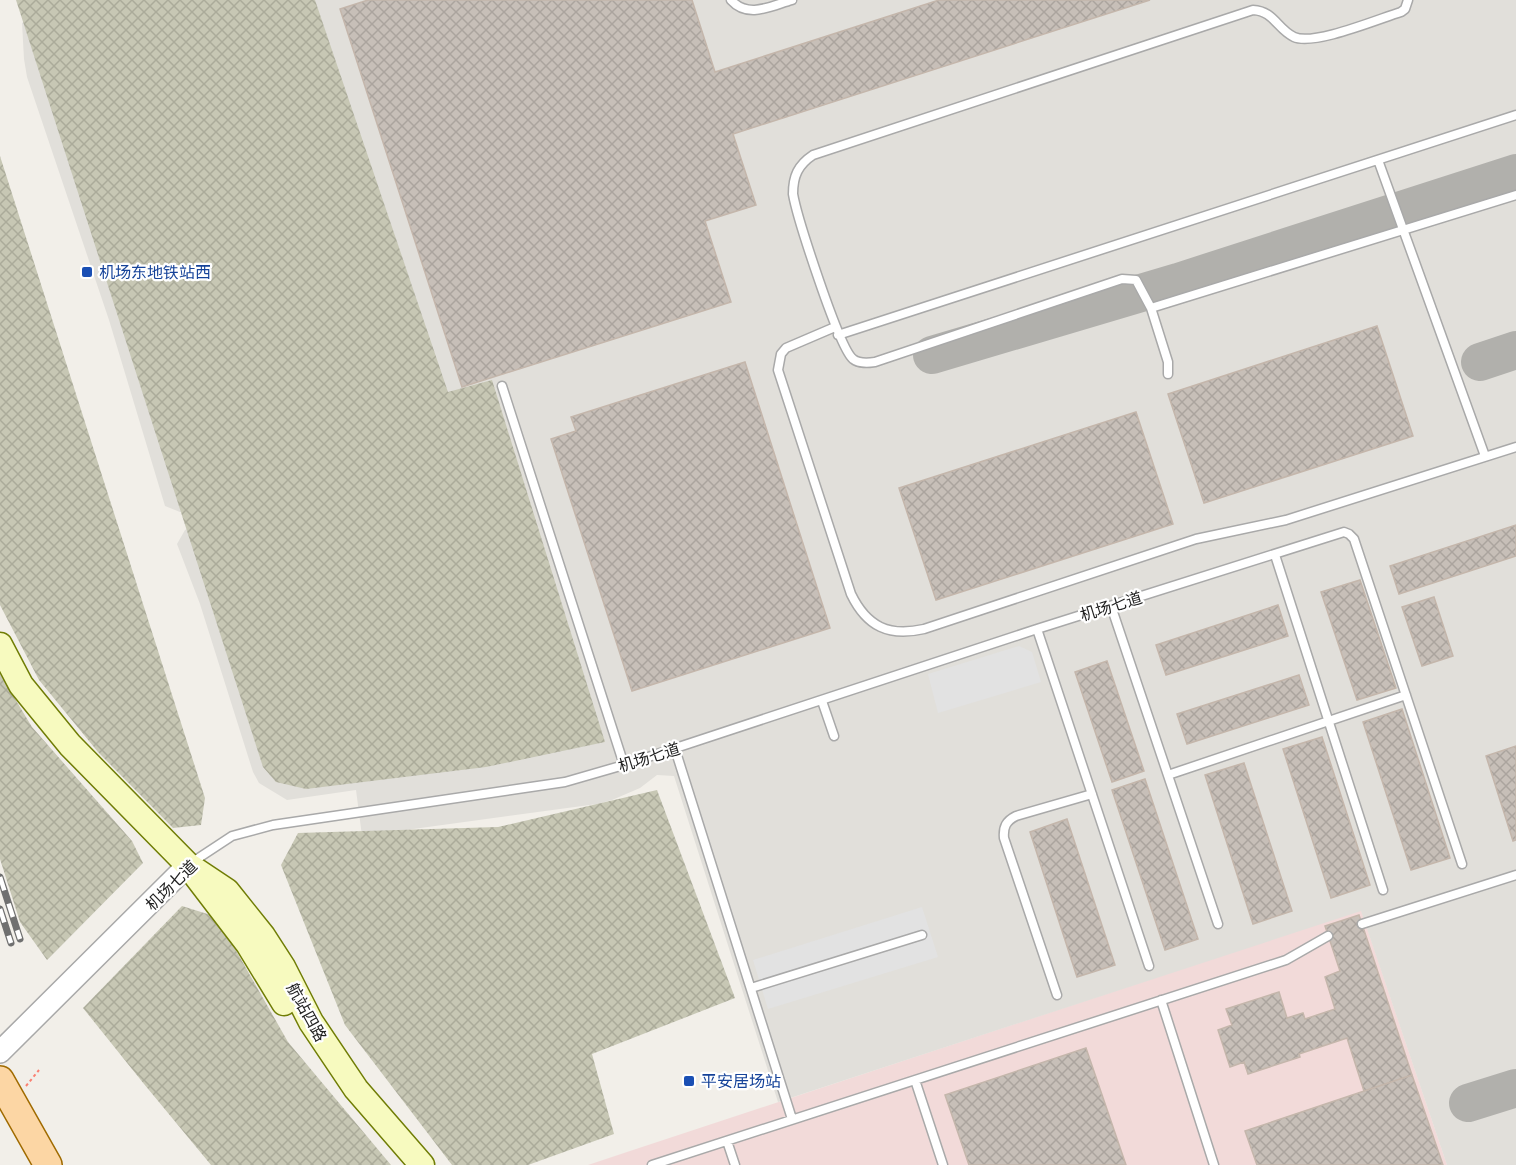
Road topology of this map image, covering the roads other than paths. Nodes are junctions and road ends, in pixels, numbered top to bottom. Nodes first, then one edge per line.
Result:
1 (731, 0) edge
2 (792, 0) edge
3 (1408, 0) edge
4 (1516, 115) edge
5 (1378, 160) junction
6 (1516, 195) edge
7 (1403, 229) junction
8 (1150, 308) junction
9 (837, 331) junction
10 (1168, 374) dead end
11 (502, 386) dead end
12 (1516, 447) edge
13 (1485, 456) junction
14 (1275, 555) junction
15 (1111, 606) junction
16 (1037, 629) junction
17 (0, 645) edge
18 (1406, 695) junction
19 (822, 700) junction
20 (1329, 722) junction
21 (834, 736) dead end
22 (675, 749) junction
23 (624, 765) junction
24 (1168, 775) junction
25 (1092, 794) junction
26 (1462, 864) dead end
27 (188, 865) junction
28 (1516, 875) edge
29 (1383, 890) dead end
30 (1218, 924) dead end
31 (1362, 924) dead end
32 (922, 935) dead end
33 (1328, 936) dead end
34 (1149, 966) dead end
35 (751, 988) junction
36 (1057, 995) dead end
37 (1161, 1000) junction
38 (0, 1052) edge
39 (0, 1080) edge
40 (915, 1080) junction
41 (792, 1119) junction
42 (727, 1141) junction
43 (48, 1165) edge
44 (402, 1165) edge
45 (422, 1165) edge
46 (652, 1165) edge
47 (735, 1165) edge
48 (943, 1165) edge
49 (1214, 1165) edge

1 - 2 lane
3 - 9 lane
4 - 5 lane
5 - 7 lane
5 - 9 lane
6 - 7 lane
7 - 8 lane
7 - 13 lane
8 - 9 lane
8 - 10 lane
9 - 13 lane
11 - 23 lane
12 - 13 lane
14 - 15 lane, 机场七道
14 - 18 lane, 机场七道
14 - 20 lane
15 - 16 lane, 机场七道
15 - 24 lane
16 - 19 lane, 机场七道
16 - 25 lane
17 - 27 main road, 航站四路
18 - 20 lane
18 - 26 lane
19 - 21 lane
19 - 22 lane, 机场七道
20 - 24 lane
20 - 29 lane
22 - 23 lane, 机场七道
22 - 35 lane
23 - 27 lane, 机场七道
24 - 30 lane
25 - 34 lane
25 - 36 lane
27 - 38 street, 机场七道
27 - 44 main road, 航站四路
27 - 45 main road, 航站四路
28 - 31 lane
32 - 35 lane
33 - 37 lane
35 - 41 lane
37 - 40 lane
37 - 49 lane
39 - 43 main road
40 - 41 lane
40 - 48 lane
41 - 42 lane
42 - 46 lane
42 - 47 lane

